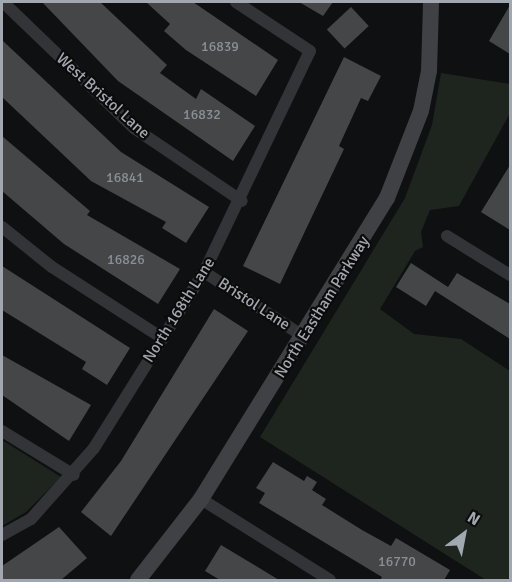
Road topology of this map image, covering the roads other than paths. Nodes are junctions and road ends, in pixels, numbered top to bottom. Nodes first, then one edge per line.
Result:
1 (3, 2) edge
2 (236, 2) edge
3 (431, 2) edge
4 (242, 201) junction
5 (2, 226) edge
6 (447, 236) dead end
7 (204, 272) junction
8 (510, 275) edge
9 (303, 336) junction
10 (162, 338) junction
11 (2, 431) edge
12 (74, 475) junction
13 (201, 499) junction
14 (2, 535) edge
15 (138, 580) edge
16 (330, 580) edge

1 - 4 street, West Bristol Lane
2 - 4 street, North 168th Lane
3 - 9 street, North Eastham Parkway
4 - 7 street, North 168th Lane
5 - 10 street
6 - 8 street
7 - 9 street, Bristol Lane
7 - 10 street, North 168th Lane
9 - 13 street, North Eastham Parkway
10 - 12 street, North 168th Lane
11 - 12 street
12 - 14 street, North 168th Lane
13 - 15 street, North Eastham Parkway
13 - 16 street

